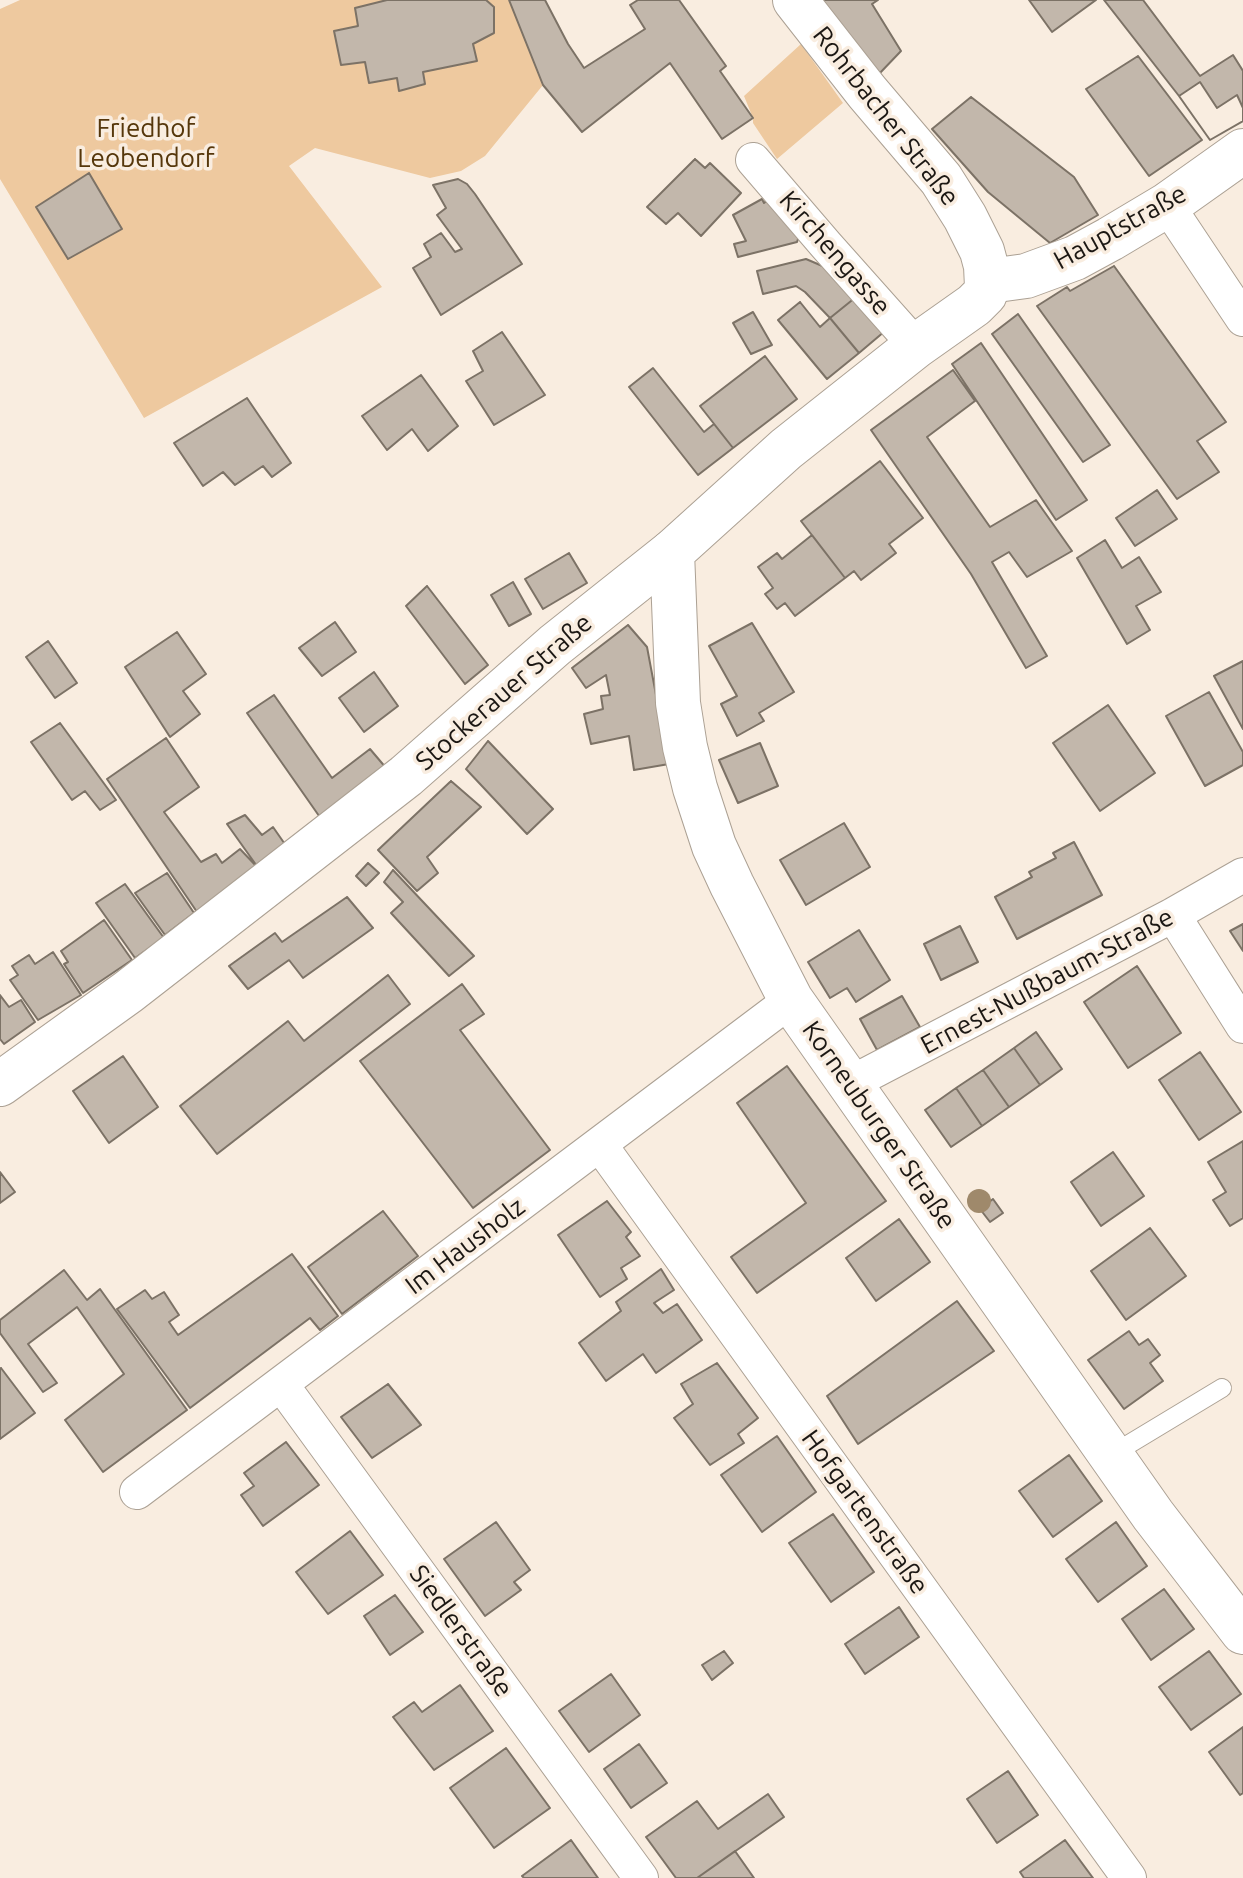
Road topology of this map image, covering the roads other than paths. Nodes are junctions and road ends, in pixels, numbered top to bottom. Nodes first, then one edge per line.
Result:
1 (795, 0) edge
2 (1243, 151) edge
3 (753, 160) dead end
4 (1167, 205) junction
5 (987, 280) junction
6 (1243, 319) edge
7 (916, 346) junction
8 (672, 552) junction
9 (1243, 875) edge
10 (1173, 915) junction
11 (791, 1000) junction
12 (1243, 1026) edge
13 (0, 1084) edge
14 (849, 1084) junction
15 (600, 1145) junction
16 (281, 1384) junction
17 (1222, 1388) dead end
18 (1111, 1455) junction
19 (137, 1492) dead end
20 (1243, 1632) edge
21 (641, 1878) edge
22 (1129, 1878) edge

1 - 5 main road, Rohrbacher Straße
2 - 4 main road, Hauptstraße
3 - 7 street, Kirchengasse
4 - 5 main road, Hauptstraße
4 - 6 street
5 - 7 main road, Stockerauer Straße
7 - 8 main road, Stockerauer Straße
8 - 11 main road, Korneuburger Straße
8 - 13 main road, Stockerauer Straße
9 - 10 street, Ernest-Nußbaum-Straße
10 - 12 street
10 - 14 street, Ernest-Nußbaum-Straße
11 - 14 main road, Korneuburger Straße
11 - 15 street, Im Hausholz
14 - 18 main road, Korneuburger Straße
15 - 16 street, Im Hausholz
15 - 22 street, Hofgartenstraße
16 - 19 street, Im Hausholz
16 - 21 street, Siedlerstraße
17 - 18 lane
18 - 20 main road, Korneuburger Straße

